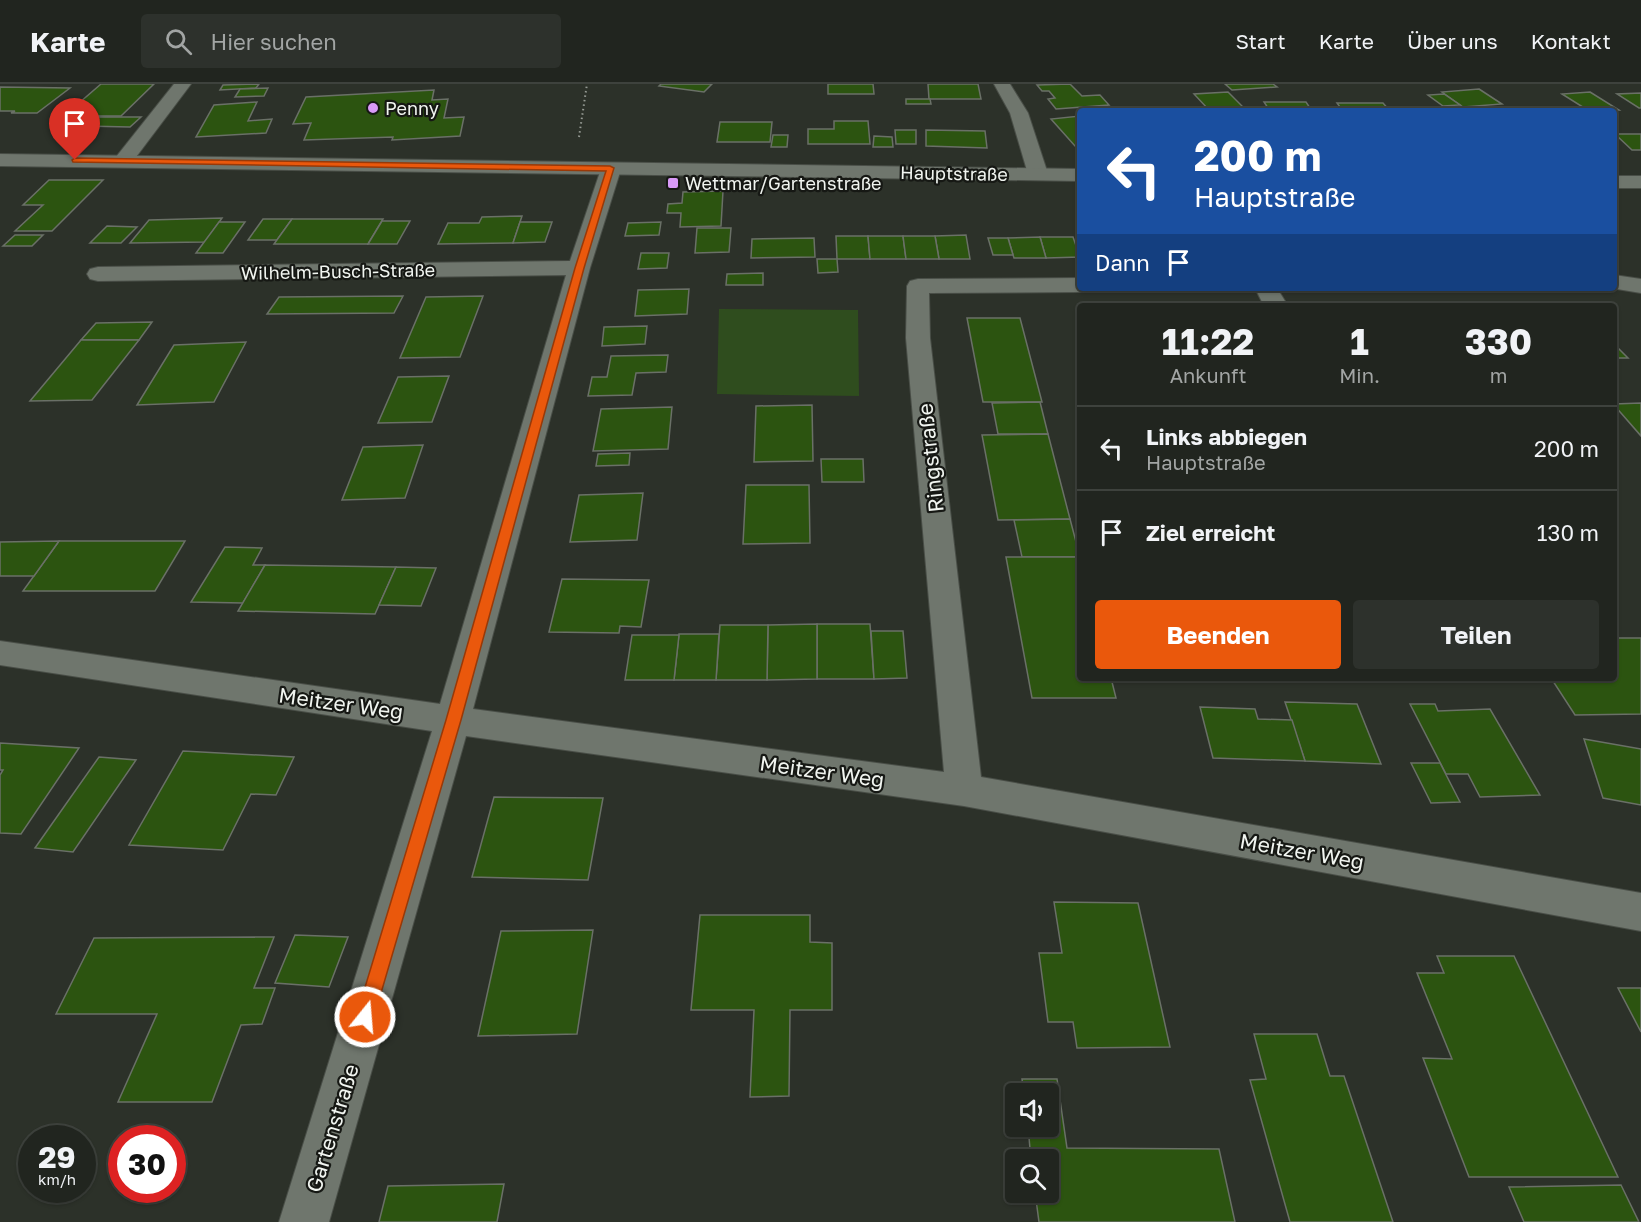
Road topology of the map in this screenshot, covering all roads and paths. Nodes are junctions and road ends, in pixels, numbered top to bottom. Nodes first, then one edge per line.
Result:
1 (183, 84) edge
2 (586, 84) edge
3 (1002, 84) edge
4 (0, 160) edge
5 (123, 161) junction
6 (576, 168) junction
7 (610, 168) junction
8 (1038, 174) junction
9 (1077, 175) edge
10 (1617, 182) edge
11 (1641, 182) edge
12 (579, 268) junction
13 (98, 274) dead end
14 (1617, 282) edge
15 (1077, 285) edge
16 (1641, 286) edge
17 (0, 653) edge
18 (453, 720) junction
19 (964, 790) junction
20 (1641, 912) edge
21 (304, 1222) edge

1 - 5 street
2 - 6 path
3 - 8 street
4 - 5 street, Hauptstraße
5 - 6 street, Hauptstraße
6 - 7 street, Hauptstraße
7 - 8 street, Hauptstraße
7 - 12 street, Gartenstraße
8 - 9 street, Hauptstraße
10 - 11 street
12 - 13 street, Wilhelm-Busch-Straße
12 - 18 street, Gartenstraße
14 - 16 street
15 - 19 street, Ringstraße
17 - 18 street, Meitzer Weg
18 - 19 street, Meitzer Weg
18 - 21 street, Gartenstraße
19 - 20 street, Meitzer Weg

